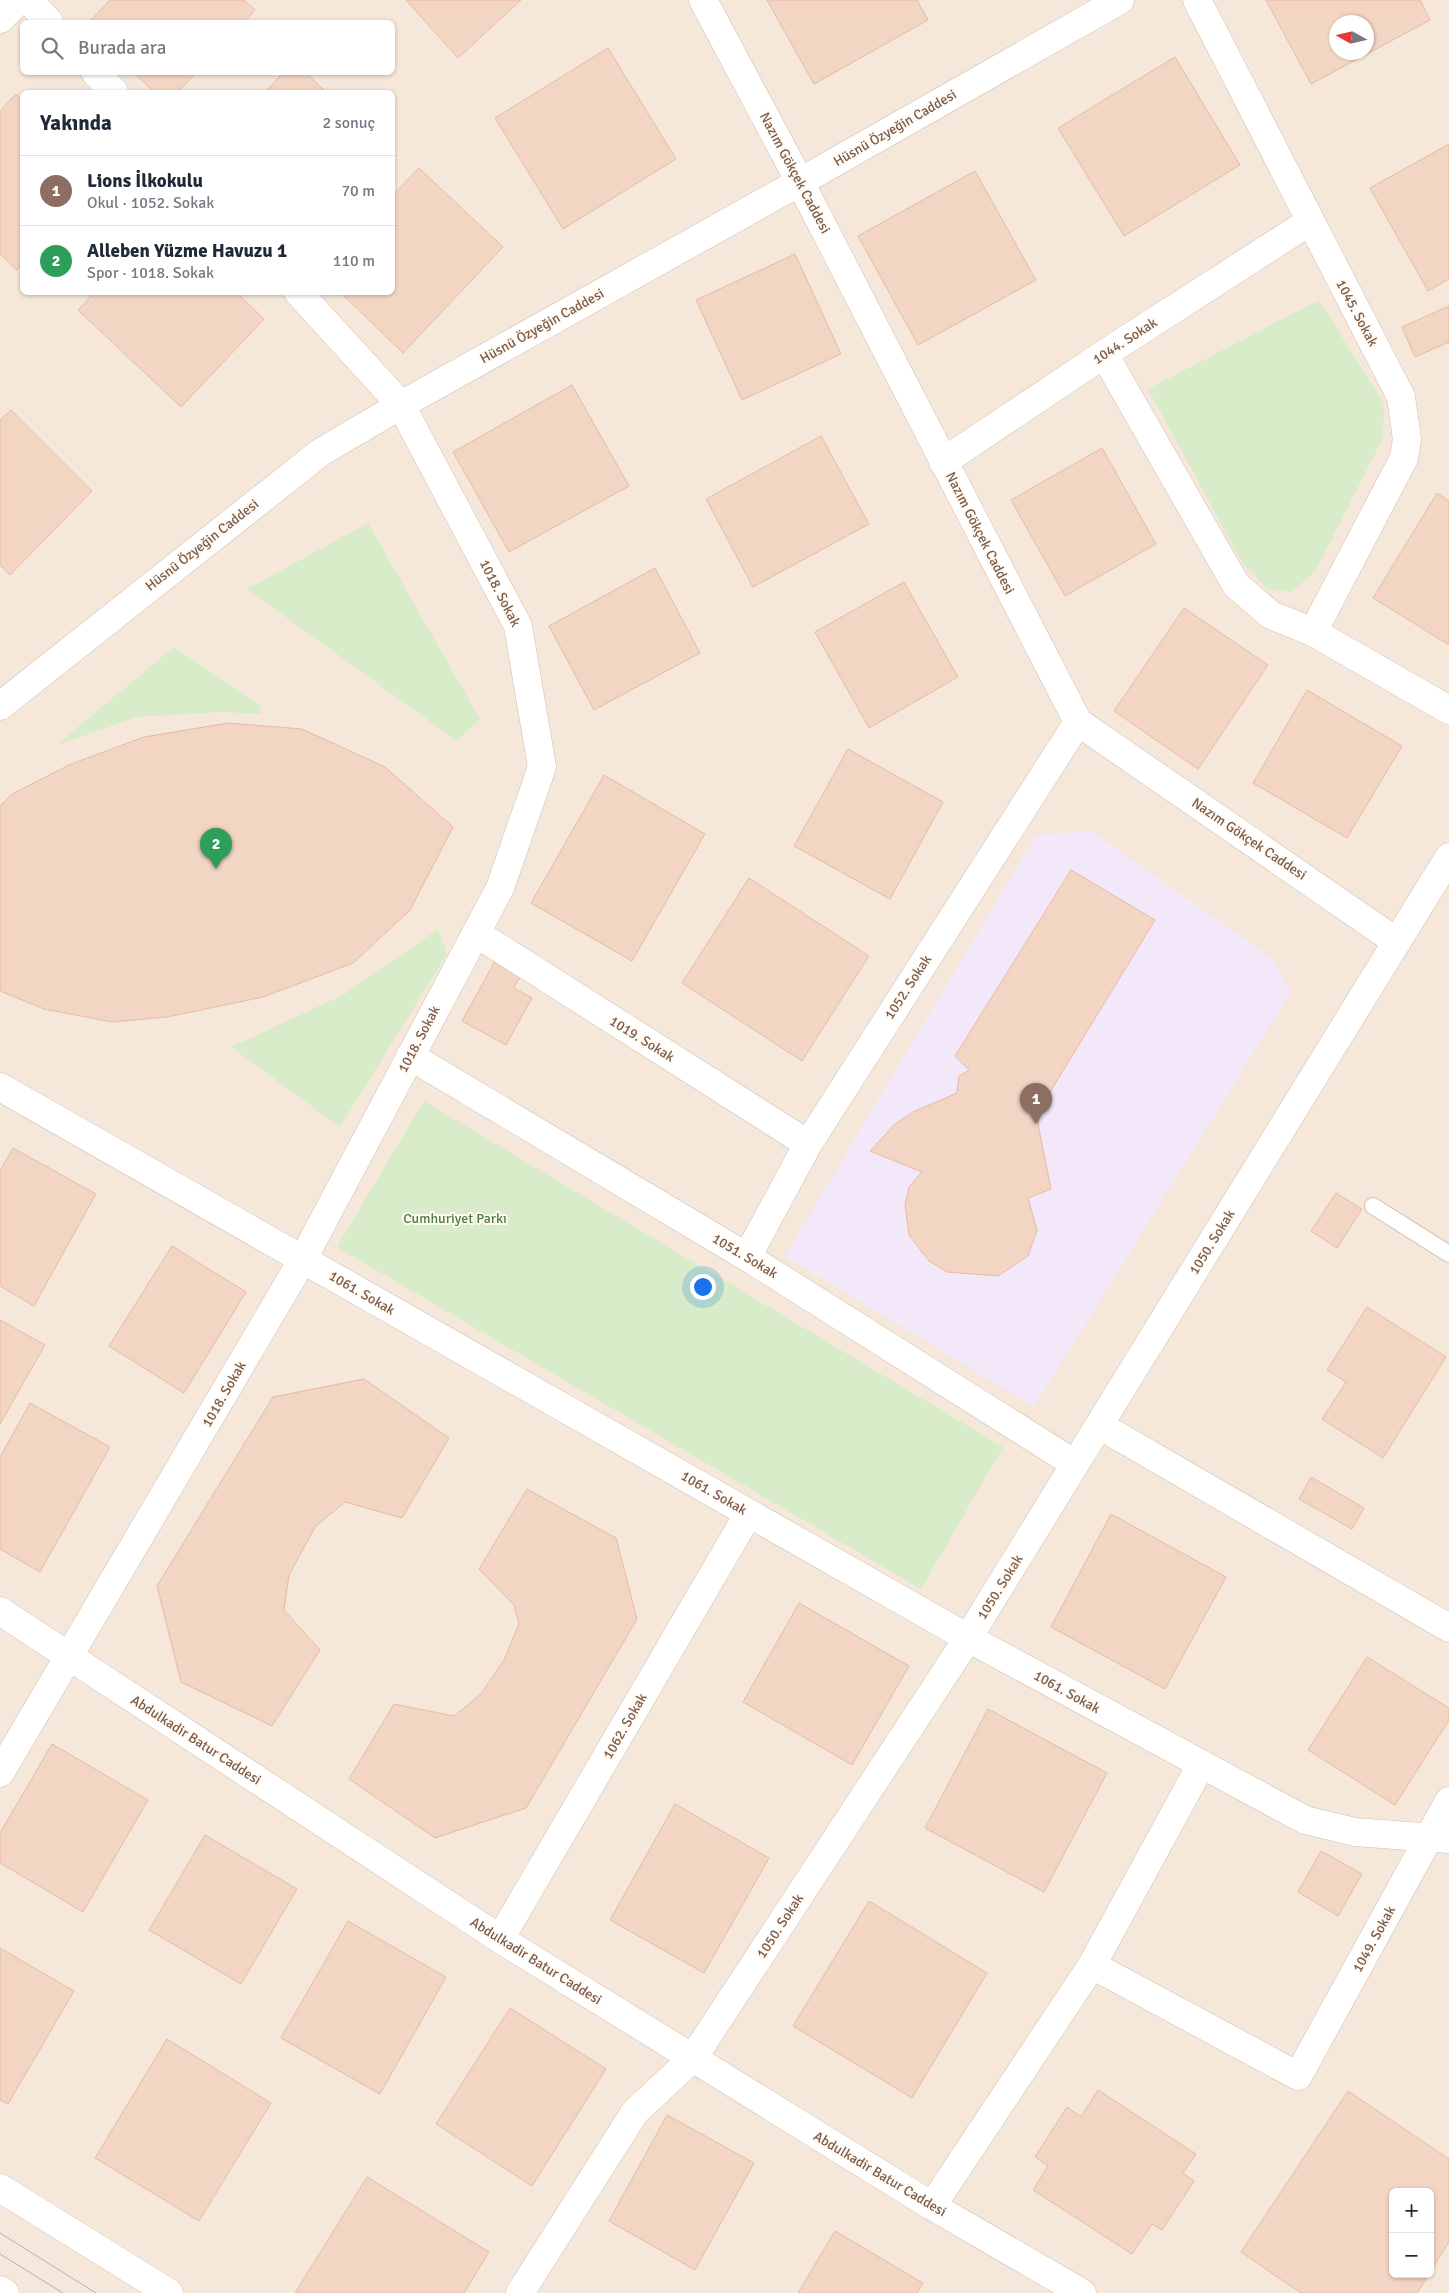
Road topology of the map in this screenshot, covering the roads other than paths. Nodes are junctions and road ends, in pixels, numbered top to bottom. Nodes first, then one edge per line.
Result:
1 (19, 0) edge
2 (29, 0) edge
3 (703, 0) edge
4 (1120, 0) edge
5 (1197, 0) edge
6 (0, 20) edge
7 (47, 20) edge
8 (98, 75) edge
9 (112, 90) edge
10 (800, 182) junction
11 (1310, 222) junction
12 (301, 295) edge
13 (1104, 354) junction
14 (401, 404) junction
15 (943, 462) junction
16 (1314, 632) junction
17 (0, 706) edge
18 (1449, 710) edge
19 (1078, 722) junction
20 (1449, 857) edge
21 (476, 934) junction
22 (1397, 942) junction
23 (410, 1056) junction
24 (0, 1087) edge
25 (808, 1144) junction
26 (1373, 1206) dead end
27 (1449, 1254) edge
28 (747, 1257) junction
29 (303, 1259) junction
30 (1099, 1425) junction
31 (1075, 1464) junction
32 (749, 1513) junction
33 (0, 1611) edge
34 (1449, 1628) edge
35 (968, 1638) junction
36 (70, 1657) junction
37 (1200, 1765) junction
38 (0, 1773) edge
39 (1449, 1801) edge
40 (1439, 1838) edge
41 (500, 1939) junction
42 (1092, 1966) junction
43 (693, 2058) junction
44 (0, 2188) edge
45 (932, 2206) junction
46 (0, 2290) edge
47 (5, 2293) edge
48 (169, 2293) edge
49 (520, 2293) edge
50 (1082, 2293) edge

1 - 6 street
2 - 7 street
3 - 10 street, Nazım Gökçek Caddesi
4 - 10 street, Hüsnü Özyeğin Caddesi
5 - 11 street, 1045. Sokak
8 - 9 street
10 - 14 street, Hüsnü Özyeğin Caddesi
10 - 15 street, Nazım Gökçek Caddesi
11 - 13 street, 1044. Sokak
11 - 16 street, 1045. Sokak
12 - 14 street, 1018. Sokak
13 - 15 street, 1044. Sokak
13 - 16 street
14 - 17 street, Hüsnü Özyeğin Caddesi
14 - 21 street, 1018. Sokak
15 - 19 street, Nazım Gökçek Caddesi
16 - 18 street
19 - 22 street, Nazım Gökçek Caddesi
19 - 25 street, 1052. Sokak
20 - 22 street, 1050. Sokak
21 - 23 street, 1018. Sokak
21 - 25 street, 1019. Sokak
22 - 30 street, 1050. Sokak
23 - 28 street, 1051. Sokak
23 - 29 street, 1018. Sokak
24 - 29 street, 1061. Sokak
25 - 28 street, 1052. Sokak
26 - 27 lane
28 - 31 street, 1051. Sokak
29 - 32 street, 1061. Sokak
29 - 36 street, 1018. Sokak
30 - 31 street, 1050. Sokak
30 - 34 street
31 - 35 street, 1050. Sokak
32 - 35 street, 1061. Sokak
32 - 41 street, 1062. Sokak
33 - 36 street, Abdulkadir Batur Caddesi
35 - 37 street, 1061. Sokak
35 - 43 street, 1050. Sokak
36 - 38 street, 1018. Sokak
36 - 41 street, Abdulkadir Batur Caddesi
37 - 40 street, 1061. Sokak
37 - 42 street
39 - 40 street, 1049. Sokak
40 - 42 street, 1049. Sokak
41 - 43 street, Abdulkadir Batur Caddesi
42 - 45 street
43 - 45 street, Abdulkadir Batur Caddesi
43 - 49 street, 1050. Sokak
44 - 48 street
45 - 50 street, Abdulkadir Batur Caddesi
46 - 47 street

